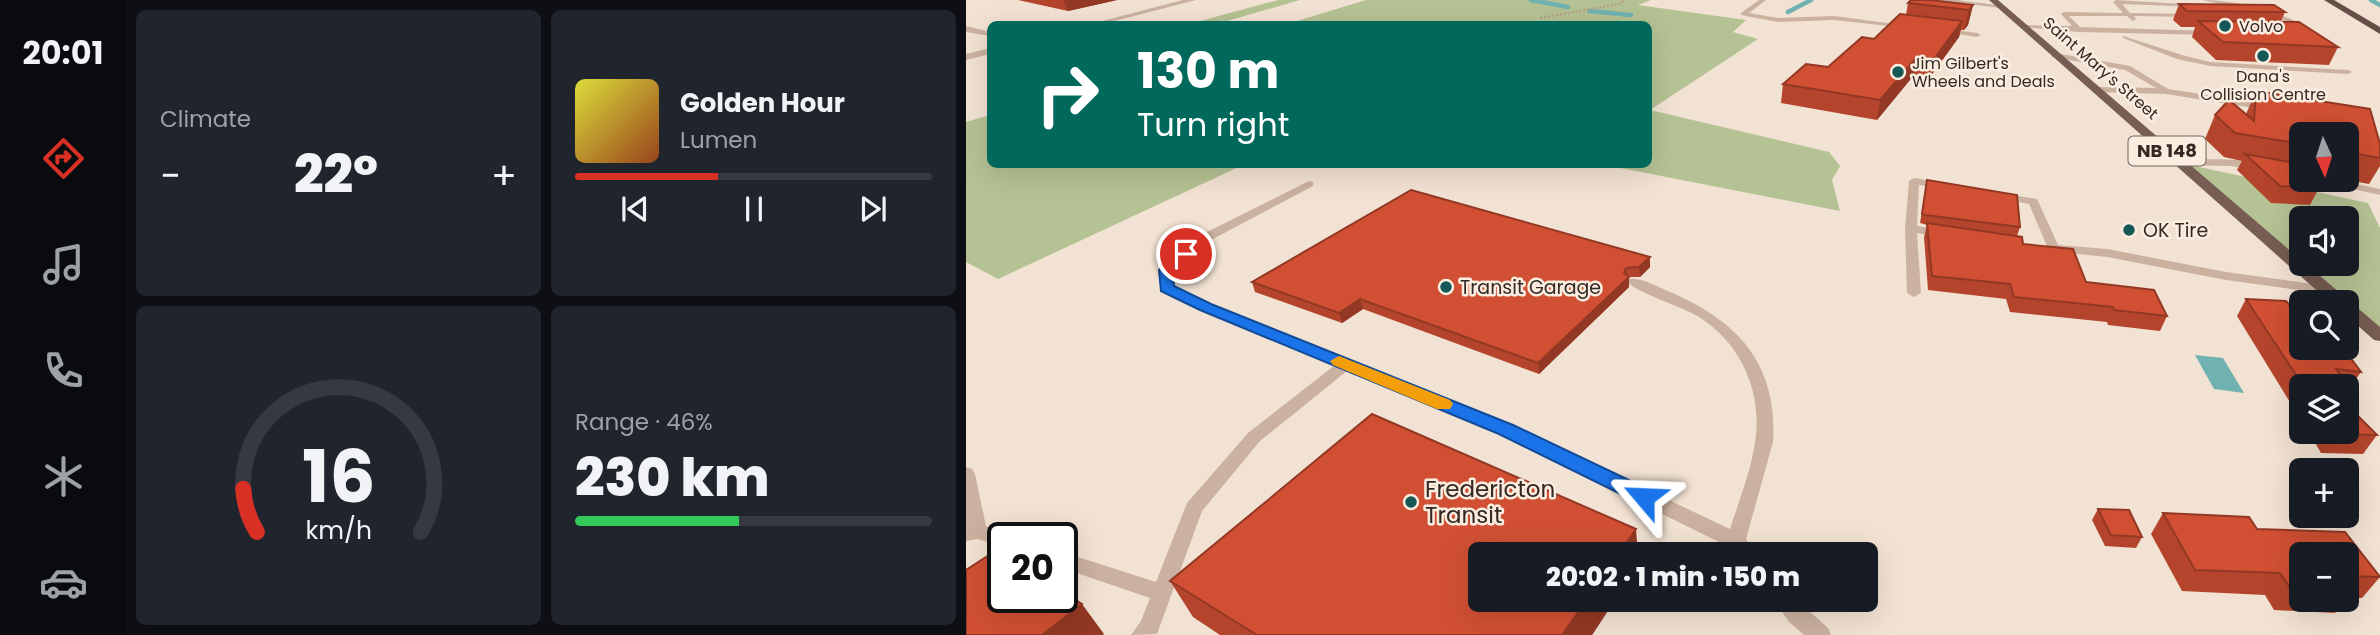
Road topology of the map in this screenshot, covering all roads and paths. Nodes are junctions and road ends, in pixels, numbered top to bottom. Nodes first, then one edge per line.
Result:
1 (1192, 0) edge
2 (1626, 0) edge
3 (1763, 0) edge
4 (1938, 0) edge
5 (2206, 0) edge
6 (2328, 0) edge
7 (1997, 3) edge
8 (2231, 4) junction
9 (2129, 15) junction
10 (2198, 15) edge
11 (2239, 15) edge
12 (2277, 15) junction
13 (1540, 18) dead end
14 (1107, 21) edge
15 (1913, 27) edge
16 (2024, 27) junction
17 (966, 29) edge
18 (1926, 29) edge
19 (2079, 30) junction
20 (2104, 31) junction
21 (2380, 31) edge
22 (2146, 32) junction
23 (987, 33) edge
24 (2225, 33) edge
25 (2290, 34) edge
26 (1978, 35) dead end
27 (987, 52) edge
28 (2055, 55) junction
29 (966, 57) edge
30 (2348, 72) dead end
31 (2097, 90) junction
32 (2166, 91) junction
33 (2271, 108) edge
34 (2180, 163) junction
35 (2266, 170) edge
36 (1309, 184) dead end
37 (1954, 188) edge
38 (2359, 188) edge
39 (2380, 192) edge
40 (1993, 194) edge
41 (1911, 229) junction
42 (1960, 236) edge
43 (2032, 246) edge
44 (2053, 248) junction
45 (1634, 282) dead end
46 (2326, 290) joint
47 (1914, 293) dead end
48 (2359, 318) edge
49 (2380, 336) edge
50 (1346, 364) junction
51 (966, 474) edge
52 (972, 532) edge
53 (1736, 541) joint
54 (1078, 565) edge
55 (1162, 593) junction
56 (1794, 612) edge
57 (1142, 635) edge
58 (1820, 635) edge

1 - 14 street
2 - 13 path
3 - 15 lane
4 - 7 lane
5 - 8 lane
6 - 21 highway
7 - 16 main road, Saint Mary's Street / NB 148
8 - 9 lane
8 - 12 lane
9 - 10 lane
9 - 19 lane
9 - 22 lane
11 - 12 lane
12 - 25 lane
16 - 19 lane
16 - 28 main road, Saint Mary's Street / NB 148
17 - 23 street
18 - 26 lane
19 - 20 lane
20 - 22 lane
20 - 30 lane
22 - 24 lane
27 - 29 street
28 - 31 main road, Saint Mary's Street / NB 148
28 - 32 lane
31 - 32 lane
31 - 34 main road, Saint Mary's Street / NB 148
32 - 33 lane
34 - 35 lane
34 - 46 main road, Saint Mary's Street / NB 148
36 - 50 lane
37 - 41 lane
38 - 39 lane
40 - 44 lane
41 - 42 lane
41 - 47 lane
43 - 44 lane
44 - 46 lane
45 - 53 lane
48 - 49 main road
50 - 53 lane
50 - 55 lane
51 - 52 lane
54 - 55 lane
55 - 57 lane
56 - 58 lane

